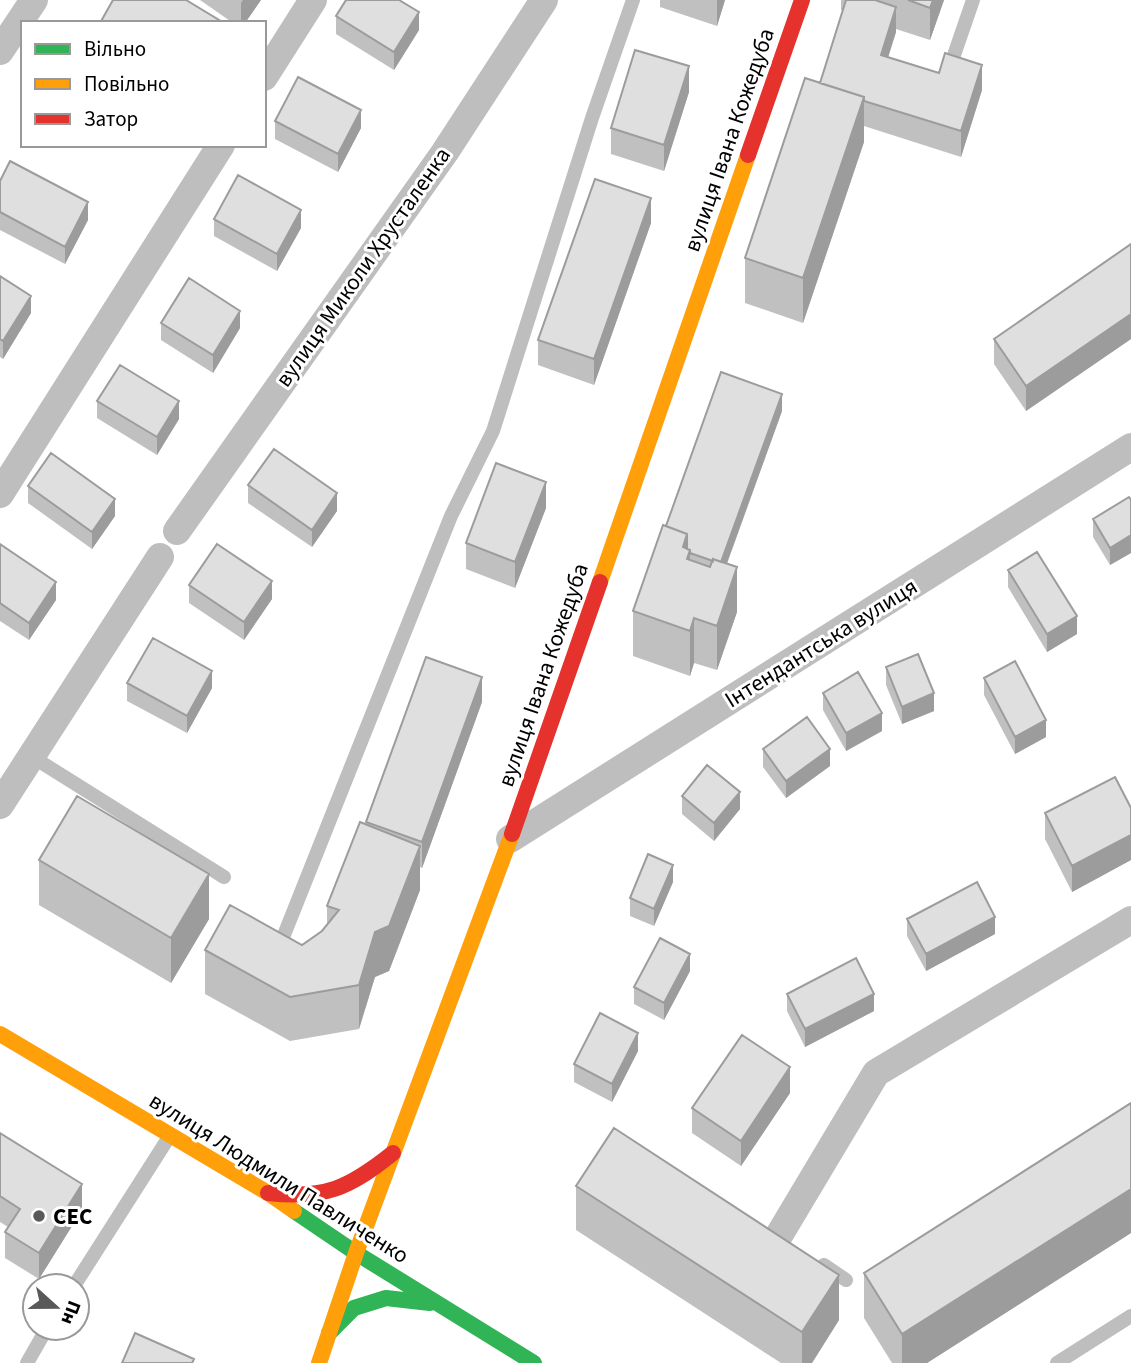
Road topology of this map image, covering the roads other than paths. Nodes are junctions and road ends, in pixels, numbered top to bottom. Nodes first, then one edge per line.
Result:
1 (34, 0) edge
2 (313, 0) edge
3 (544, 0) edge
4 (633, 0) edge
5 (802, 0) edge
6 (973, 0) edge
7 (0, 51) edge
8 (952, 61) edge
9 (266, 74) edge
10 (220, 147) edge
11 (1131, 447) edge
12 (0, 494) edge
13 (177, 531) dead end
14 (160, 556) dead end
15 (31, 756) junction
16 (0, 805) edge
17 (510, 839) junction
18 (223, 877) dead end
19 (1131, 920) edge
20 (284, 935) edge
21 (0, 1034) edge
22 (170, 1136) junction
23 (393, 1153) junction
24 (379, 1191) junction
25 (268, 1193) junction
26 (303, 1217) junction
27 (384, 1219) dead end
28 (778, 1237) edge
29 (317, 1245) dead end
30 (356, 1253) junction
31 (812, 1258) edge
32 (402, 1264) dead end
33 (83, 1272) edge
34 (846, 1280) dead end
35 (329, 1292) dead end
36 (438, 1304) junction
37 (1131, 1316) edge
38 (329, 1333) junction
39 (39, 1342) edge
40 (27, 1363) edge
41 (319, 1363) edge
42 (534, 1363) edge
43 (1058, 1363) edge

1 - 7 street
2 - 9 street
3 - 13 street, вулиця Миколи Хрусталенка
4 - 20 lane
5 - 17 street, вулиця Івана Кожедуба
6 - 8 lane
10 - 12 street
11 - 17 street, Інтендантська вулиця
14 - 15 street
15 - 16 street
15 - 18 lane
17 - 23 street, вулиця Івана Кожедуба
19 - 28 street
21 - 22 street, вулиця Людмили Павличенко
22 - 25 street, вулиця Людмили Павличенко
22 - 33 lane
23 - 24 street, вулиця Івана Кожедуба
23 - 25 street
24 - 27 street
24 - 30 street, вулиця Івана Кожедуба
25 - 26 street, вулиця Людмили Павличенко
26 - 29 street
26 - 30 street, вулиця Людмили Павличенко
30 - 36 street, вулиця Людмили Павличенко
30 - 38 street, вулиця Івана Кожедуба
31 - 34 lane
32 - 36 street
35 - 38 street
36 - 38 street
36 - 42 street, вулиця Людмили Павличенко
37 - 43 lane
38 - 41 street, вулиця Івана Кожедуба
39 - 40 lane

